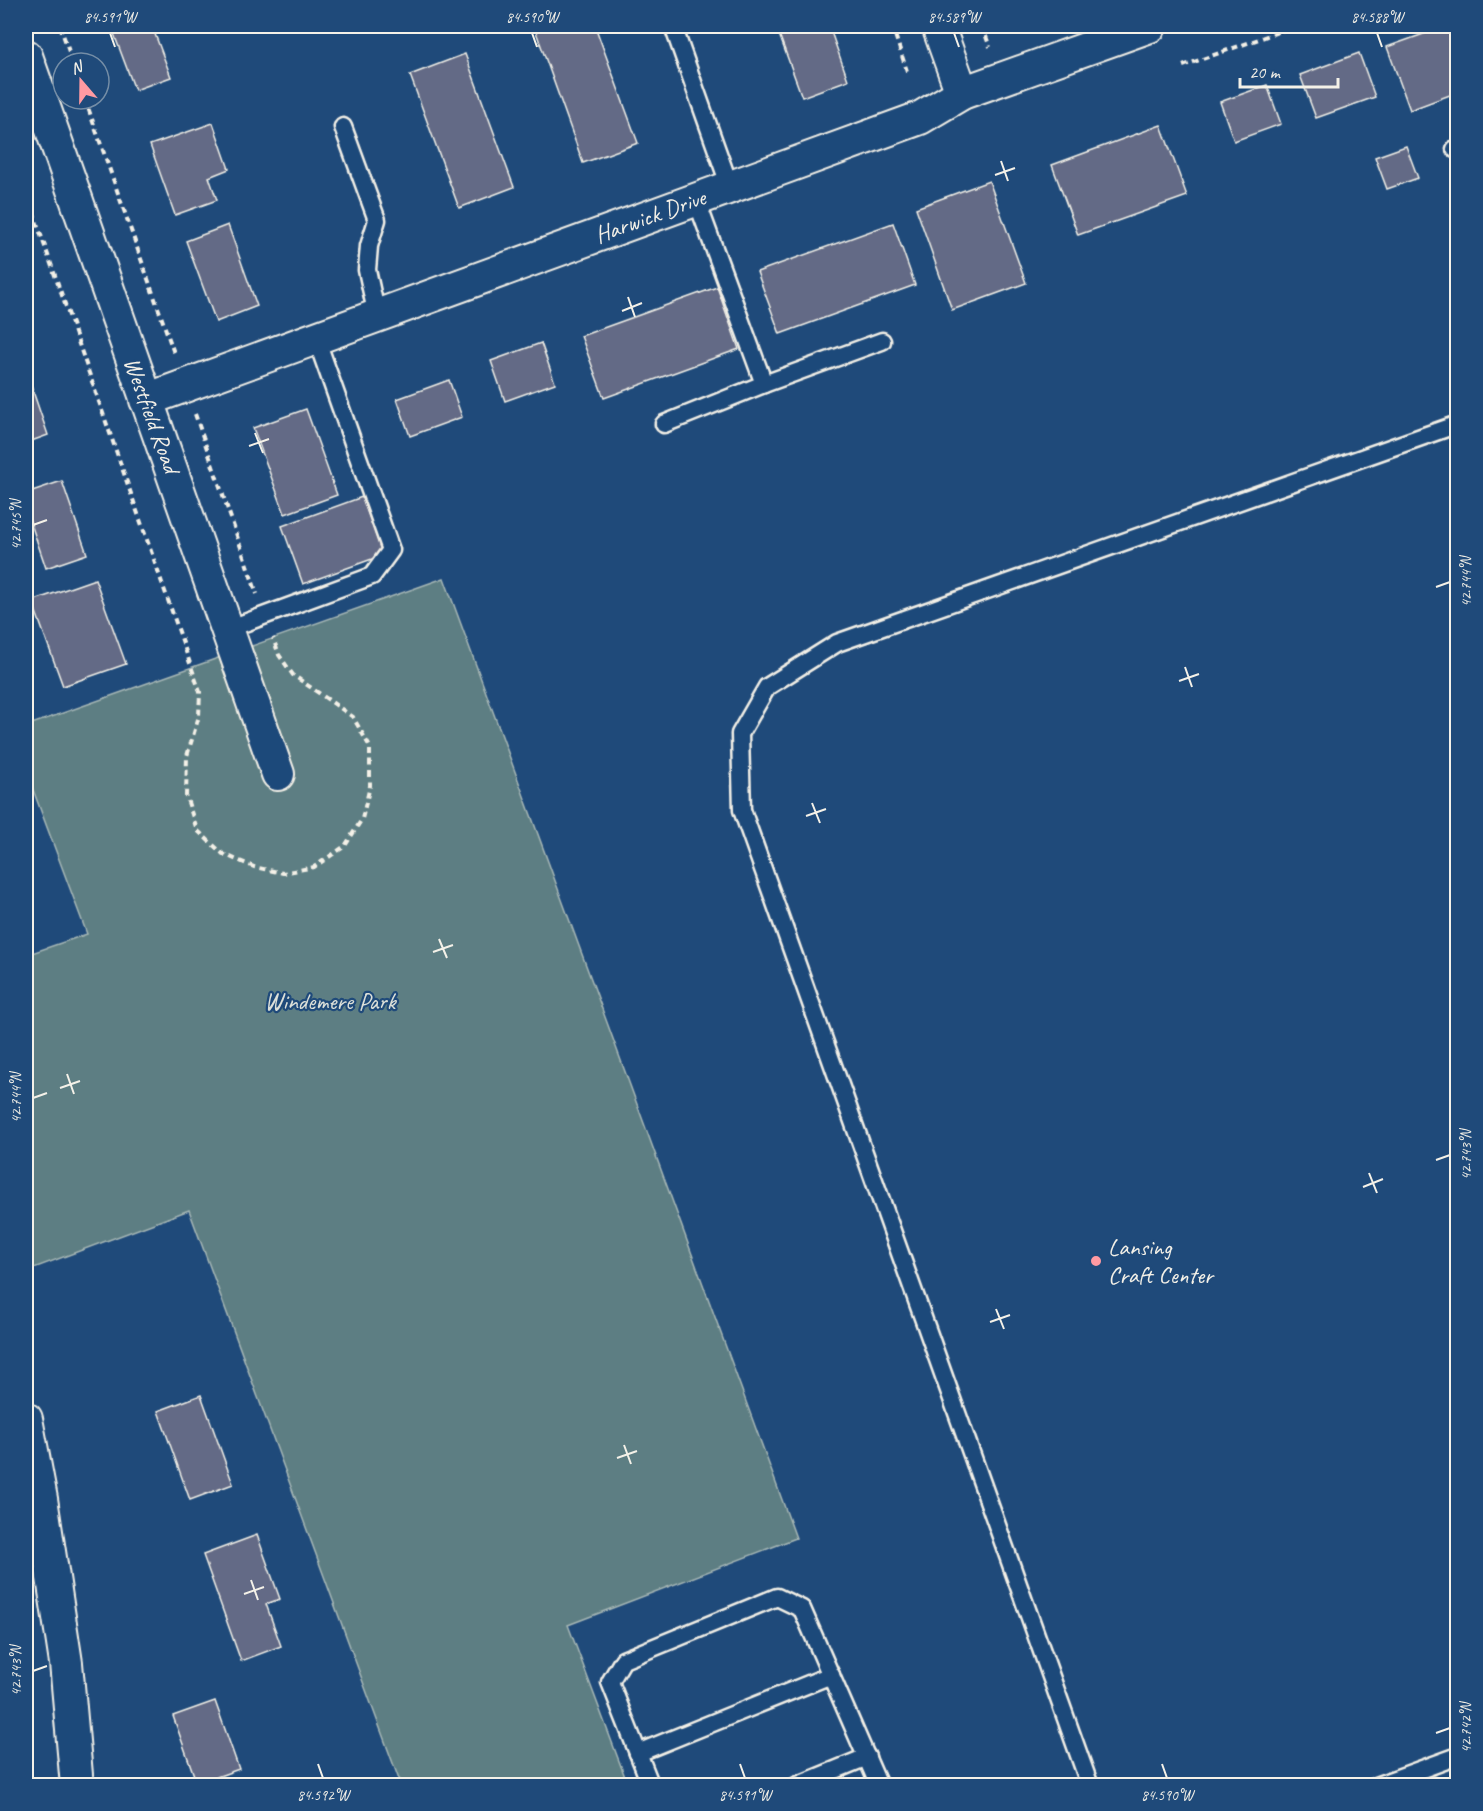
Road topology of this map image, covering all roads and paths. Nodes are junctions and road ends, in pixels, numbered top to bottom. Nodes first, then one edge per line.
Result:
1 (60, 26) edge
2 (673, 26) edge
3 (892, 26) edge
4 (938, 26) edge
5 (982, 26) edge
6 (1150, 26) edge
7 (1295, 26) edge
8 (990, 47) dead end
9 (69, 51) edge
10 (26, 56) edge
11 (1183, 66) dead end
12 (908, 74) dead end
13 (962, 93) junction
14 (344, 127) dead end
15 (730, 187) junction
16 (696, 199) junction
17 (377, 316) junction
18 (316, 338) junction
19 (882, 341) dead end
20 (764, 384) junction
21 (146, 400) junction
22 (664, 424) dead end
23 (1458, 424) edge
24 (228, 629) junction
25 (278, 774) dead end
26 (26, 1419) edge
27 (831, 1675) junction
28 (638, 1754) junction
29 (1458, 1756) edge
30 (867, 1757) junction
31 (77, 1785) edge
32 (651, 1785) edge
33 (795, 1785) edge
34 (879, 1785) edge
35 (1090, 1785) edge
36 (1375, 1785) edge

1 - 9 path
2 - 15 lane
3 - 12 path
4 - 13 street
5 - 8 path
6 - 13 street, Harwick Drive
7 - 11 path
10 - 21 street, Westfield Road
13 - 15 street, Harwick Drive
14 - 17 lane
15 - 16 street, Harwick Drive
16 - 17 street, Harwick Drive
16 - 20 lane
17 - 18 street, Harwick Drive
18 - 21 street, Harwick Drive
18 - 24 lane
19 - 20 lane
20 - 22 lane
21 - 24 street, Westfield Road
23 - 35 lane
24 - 25 street, Westfield Road
26 - 31 street
27 - 28 lane
27 - 28 lane
27 - 30 lane
28 - 32 lane
29 - 36 lane
30 - 33 lane
30 - 34 lane

